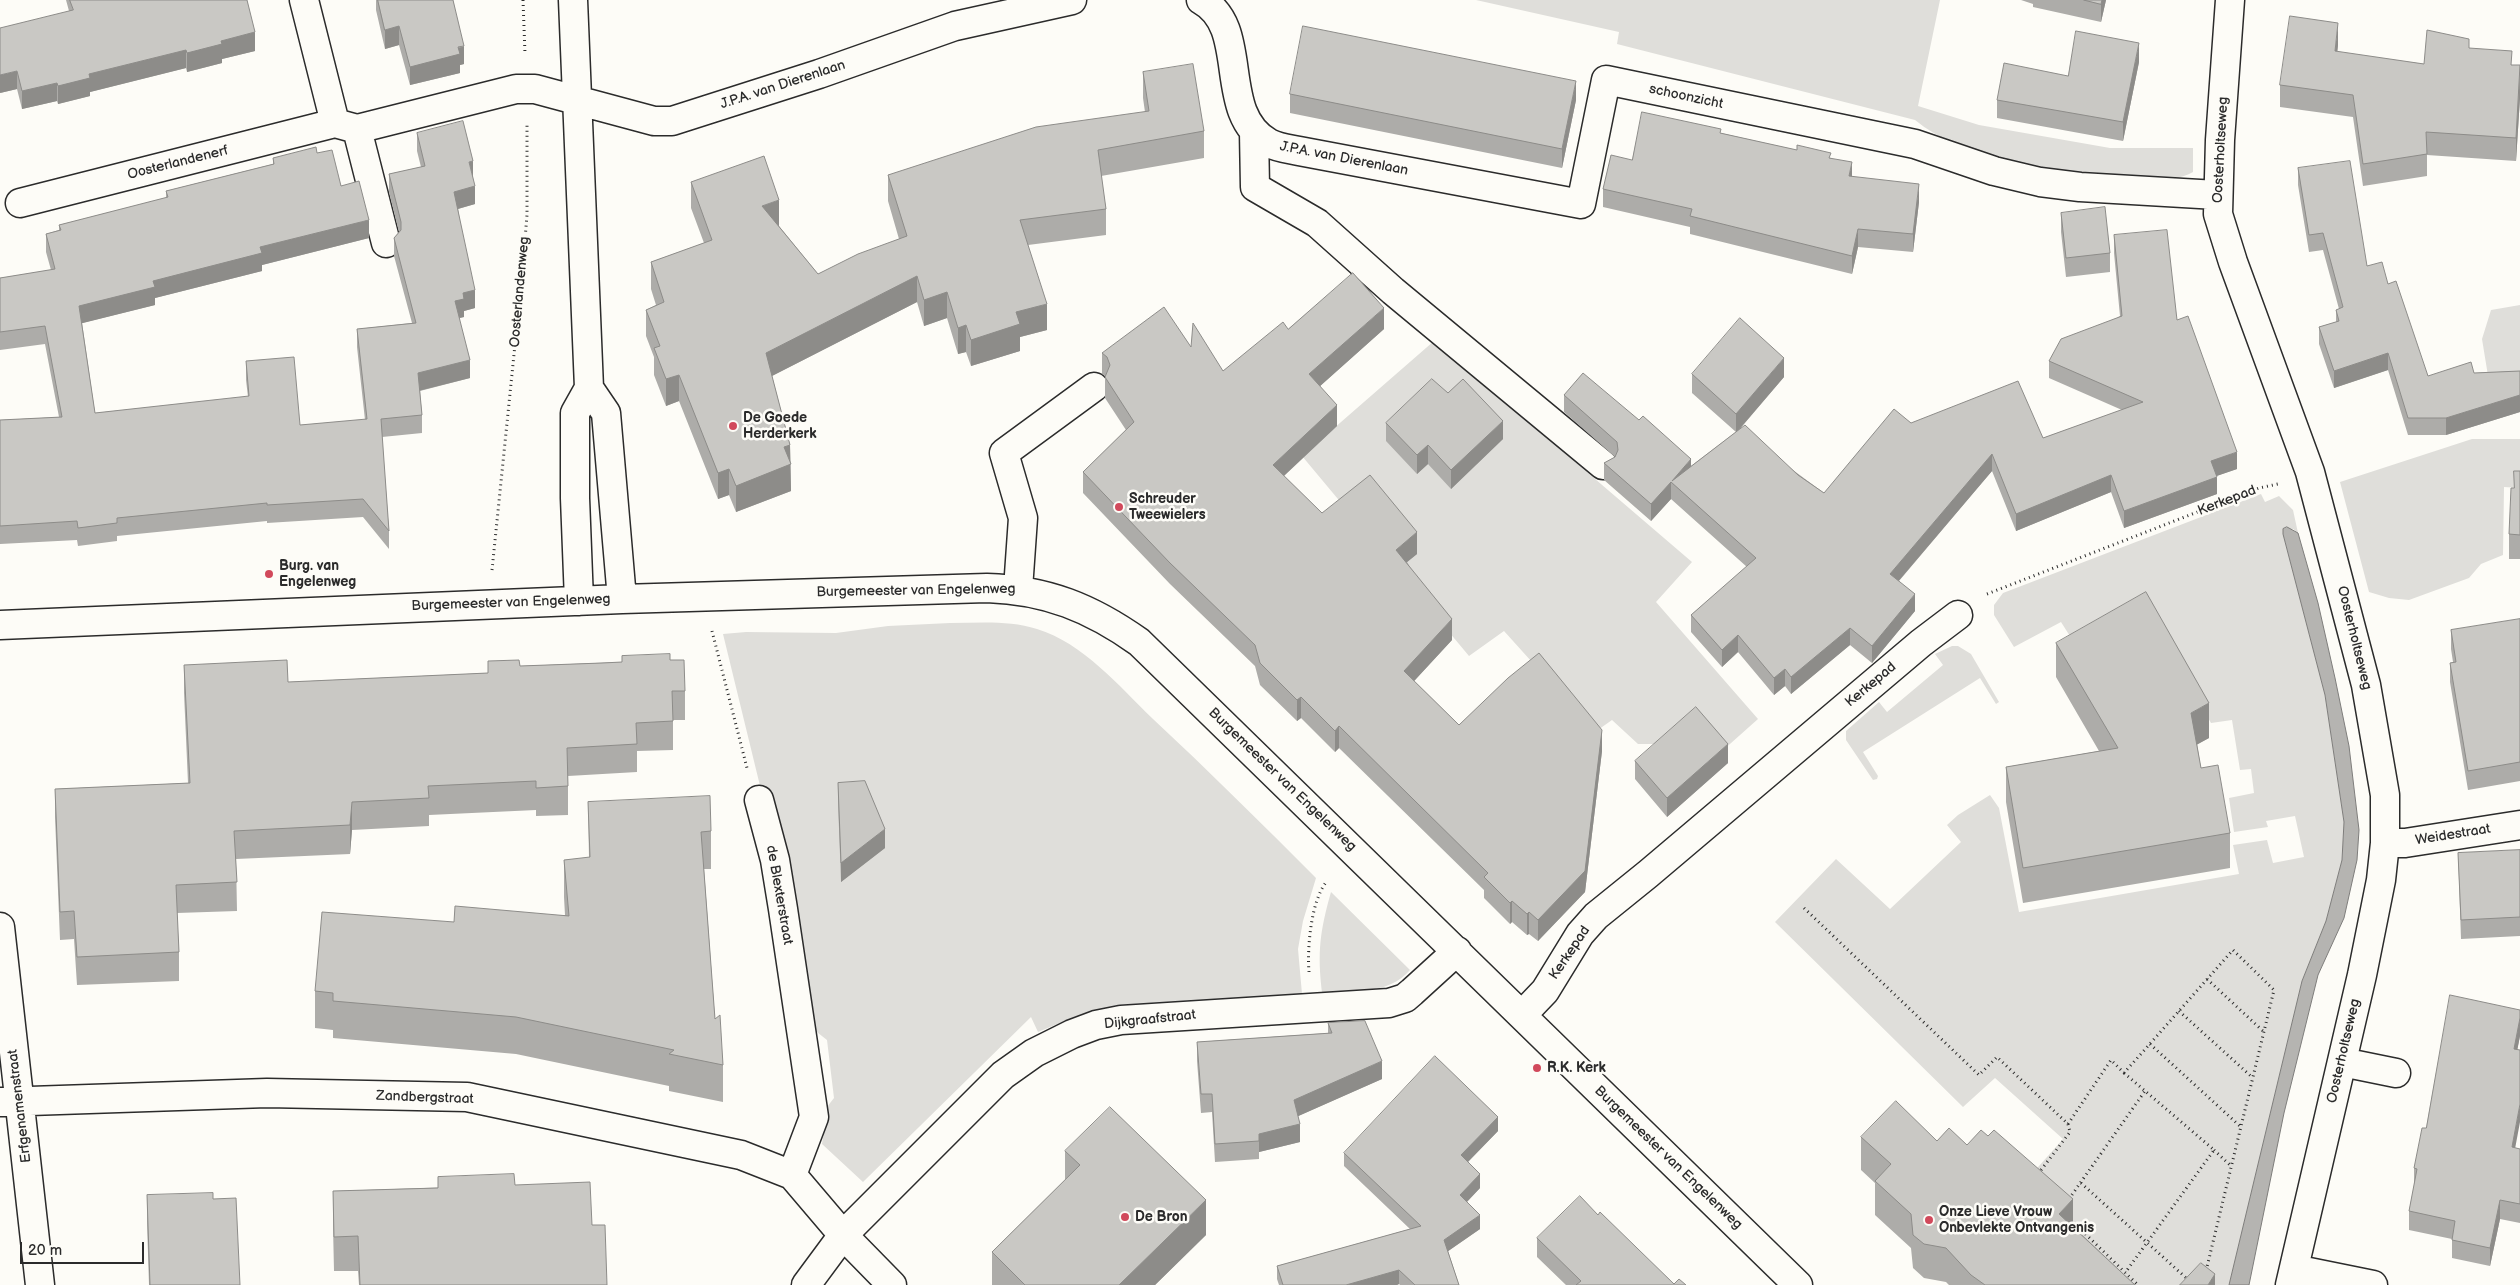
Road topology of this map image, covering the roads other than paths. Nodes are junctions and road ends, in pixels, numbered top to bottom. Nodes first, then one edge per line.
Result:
1 (304, 0) edge
2 (572, 0) edge
3 (1072, 0) edge
4 (1201, 0) edge
5 (2230, 0) edge
6 (989, 8) edge
7 (575, 99) junction
8 (346, 126) junction
9 (1254, 132) junction
10 (2217, 195) junction
11 (20, 203) dead end
12 (1582, 204) joint
13 (386, 243) dead end
14 (1094, 387) dead end
15 (588, 388) junction
16 (1603, 465) edge
17 (1018, 589) junction
18 (622, 599) junction
19 (579, 601) junction
20 (1958, 614) road end
21 (0, 624) edge
22 (759, 800) road end
23 (2520, 824) edge
24 (2385, 843) junction
25 (0, 927) edge
26 (1456, 951) junction
27 (1522, 1015) junction
28 (2342, 1062) junction
29 (2396, 1073) dead end
30 (10, 1101) edge
31 (792, 1176) junction
32 (843, 1235) junction
33 (2292, 1277) edge
34 (40, 1285) edge
35 (806, 1285) edge
36 (892, 1285) edge
37 (1798, 1285) edge
38 (2373, 1285) edge

1 - 8 street
2 - 7 street
3 - 6 street, J.P.A. van Dierenlaan
4 - 9 street, J.P.A. van Dierenlaan
5 - 10 street, Oosterholtseweg
6 - 7 street, J.P.A. van Dierenlaan
7 - 8 street, Oosterlandenerf
7 - 15 street
8 - 11 street, Oosterlandenerf
8 - 13 street
9 - 12 street, J.P.A. van Dierenlaan
9 - 16 street
10 - 12 street, schoonzicht
10 - 24 street, Oosterholtseweg
14 - 17 street
15 - 18 street
15 - 19 street
17 - 18 street, Burgemeester van Engelenweg
17 - 26 street, Burgemeester van Engelenweg
18 - 19 street, Burgemeester van Engelenweg
19 - 21 street, Burgemeester van Engelenweg
20 - 27 street, Kerkepad
22 - 31 street, de Blexterstraat
23 - 24 street, Weidestraat
24 - 28 street, Oosterholtseweg
25 - 30 street, Erfgenamenstraat
26 - 27 street, Burgemeester van Engelenweg
26 - 32 street, Dijkgraafstraat
27 - 37 street, Burgemeester van Engelenweg
28 - 29 street
28 - 33 street, Oosterholtseweg
30 - 31 street, Zandbergstraat
30 - 34 street, Erfgenamenstraat
31 - 32 street, Zandbergstraat
32 - 35 street, Dijkgraafstraat
32 - 36 street, Zandbergstraat
33 - 38 street

